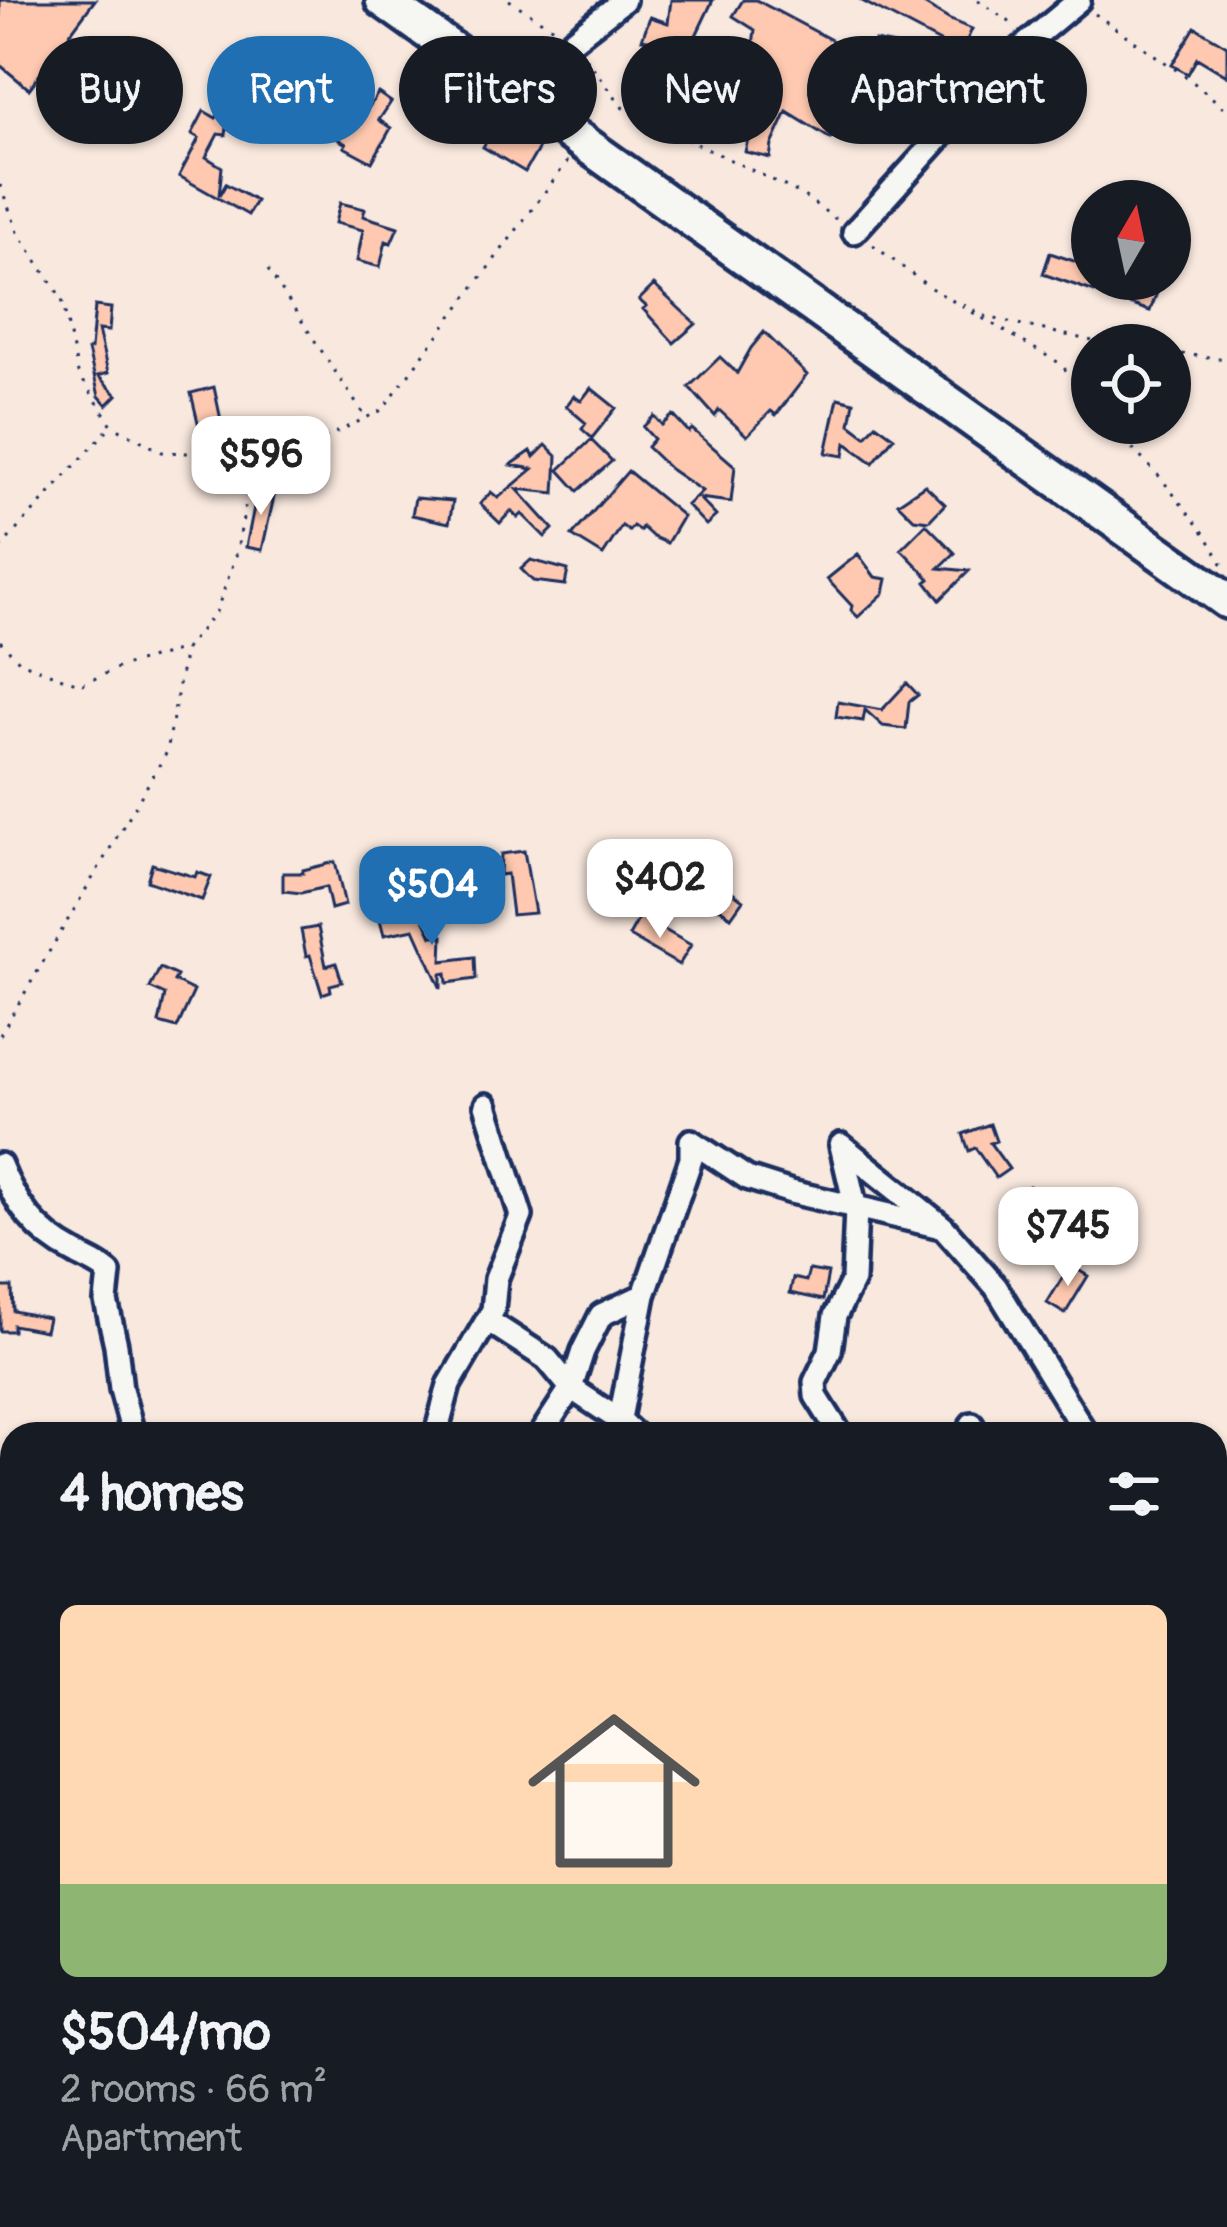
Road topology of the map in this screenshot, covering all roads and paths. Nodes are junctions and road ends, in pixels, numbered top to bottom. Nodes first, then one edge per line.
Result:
1 (383, 0) edge
2 (509, 0) edge
3 (624, 0) edge
4 (1085, 5) edge
5 (434, 36) edge
6 (567, 36) edge
7 (578, 36) edge
8 (597, 74) edge
9 (1227, 110) edge
10 (582, 144) edge
11 (586, 144) edge
12 (0, 185) edge
13 (854, 232) junction
14 (268, 270) dead end
15 (929, 287) junction
16 (1071, 336) edge
17 (1227, 350) edge
18 (1191, 355) edge
19 (1224, 359) edge
20 (1071, 378) edge
21 (366, 418) junction
22 (112, 425) junction
23 (1127, 444) edge
24 (254, 456) junction
25 (0, 548) edge
26 (1227, 573) edge
27 (1227, 601) edge
28 (0, 641) edge
29 (185, 649) junction
30 (0, 1035) edge
31 (487, 1105) dead end
32 (0, 1165) edge
33 (856, 1209) junction
34 (944, 1227) junction
35 (644, 1295) junction
36 (488, 1320) junction
37 (571, 1388) junction
38 (130, 1422) edge
39 (439, 1422) edge
40 (549, 1422) edge
41 (614, 1422) edge
42 (624, 1422) edge
43 (832, 1422) edge
44 (1079, 1422) edge

1 - 5 main road
2 - 6 path
3 - 7 street
4 - 9 path
4 - 13 street
8 - 13 path
10 - 21 path
11 - 27 main road
12 - 22 path
13 - 15 path
14 - 21 path
15 - 16 path
15 - 20 path
17 - 19 path
18 - 19 path
21 - 24 path
22 - 24 path
22 - 25 path
23 - 26 path
24 - 29 path
28 - 29 path
29 - 30 path
31 - 36 street
32 - 38 street
33 - 34 street
33 - 34 street
33 - 35 street
33 - 43 street
34 - 44 street
35 - 37 street
35 - 42 street
36 - 37 street
36 - 39 street
37 - 40 street
37 - 41 street

